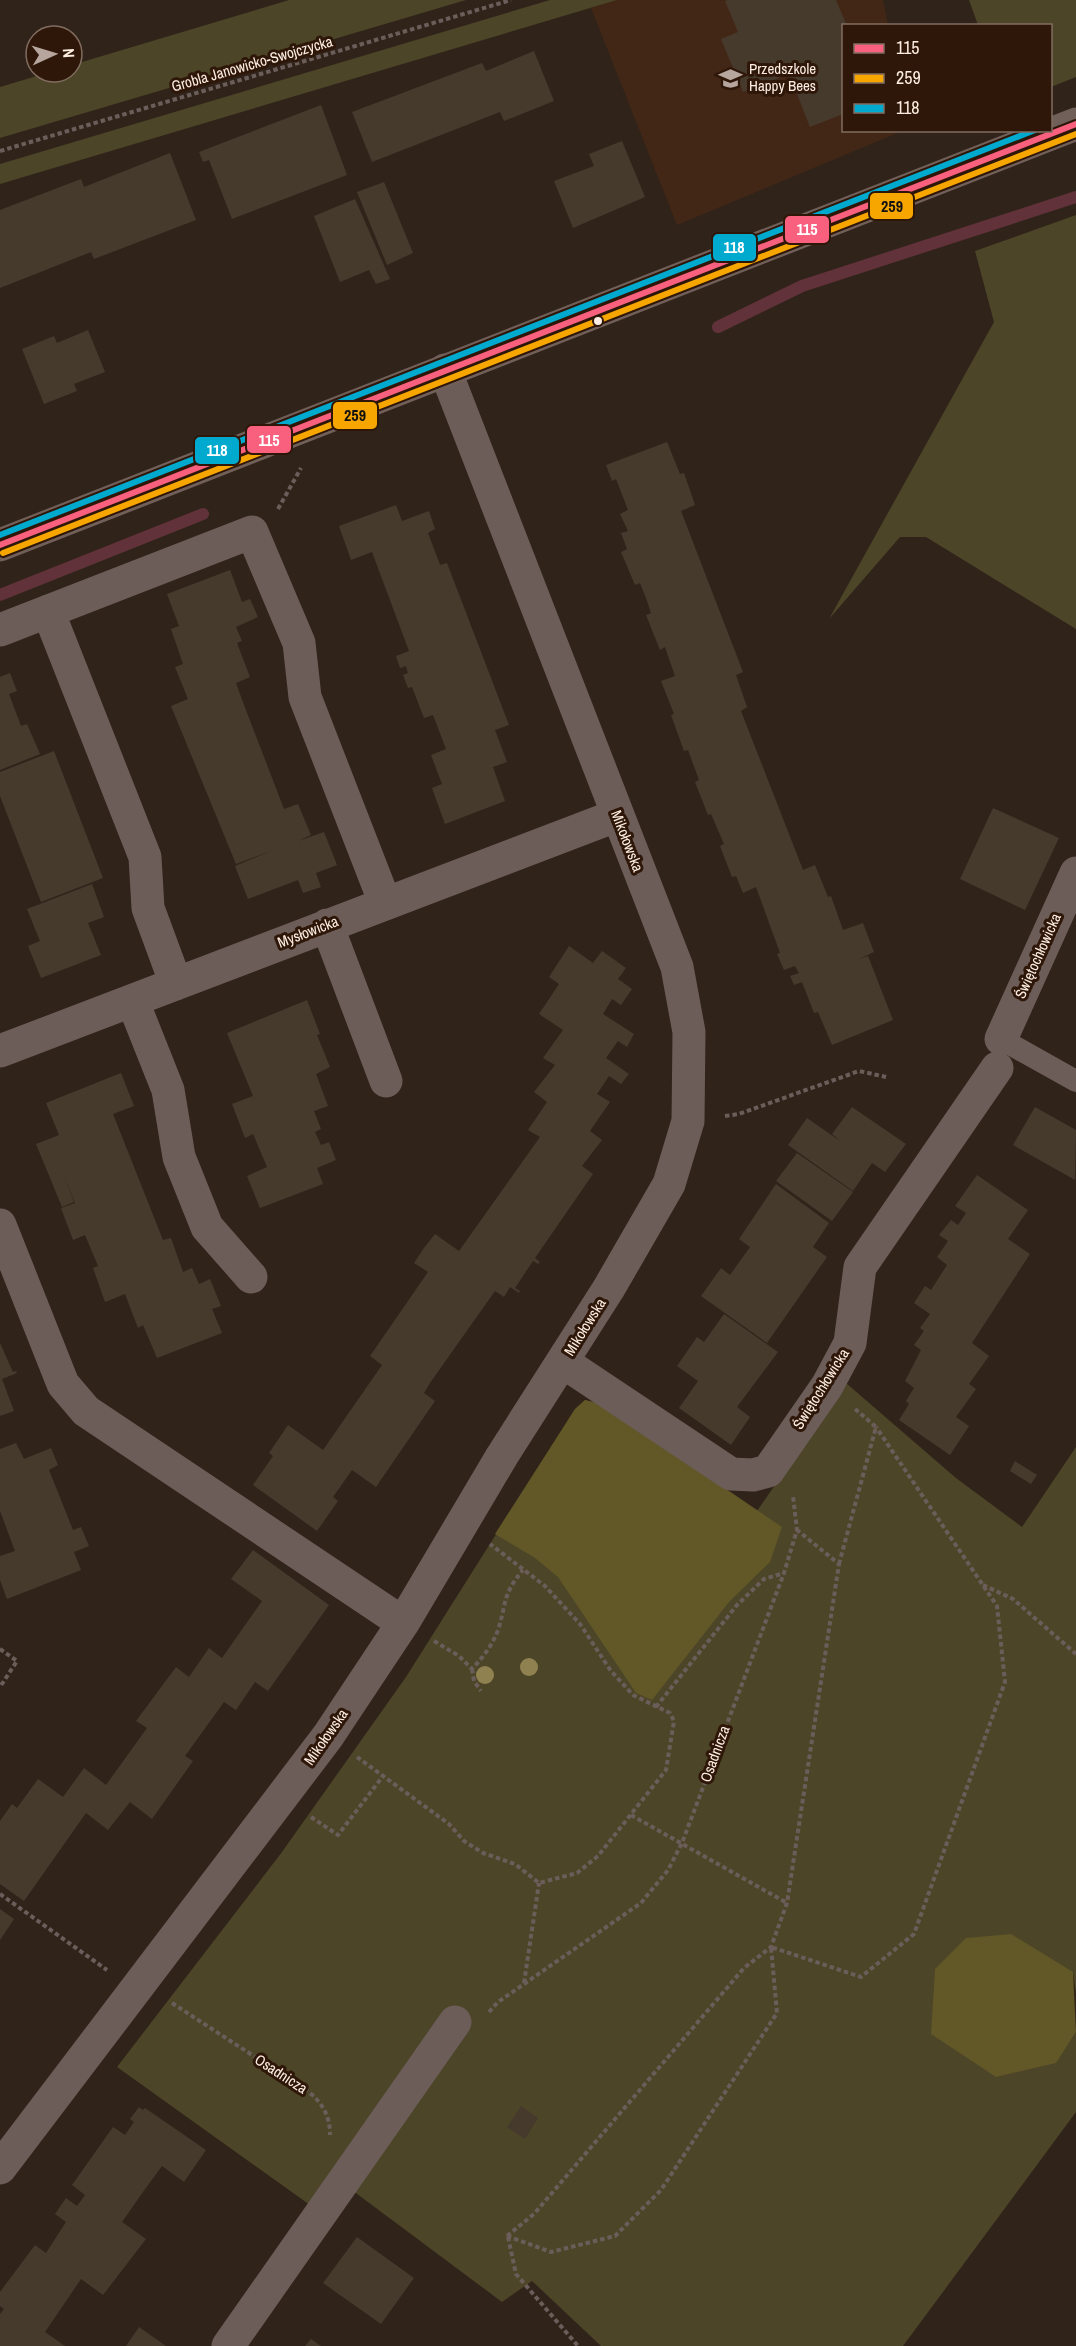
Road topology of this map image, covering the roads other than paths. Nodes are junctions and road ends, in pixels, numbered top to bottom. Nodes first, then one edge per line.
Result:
1 (1076, 124) edge
2 (445, 370) junction
3 (0, 545) edge
4 (48, 611) junction
5 (0, 630) edge
6 (618, 815) junction
7 (1076, 873) edge
8 (385, 903) junction
9 (327, 925) junction
10 (176, 984) junction
11 (133, 1002) junction
12 (0, 1052) edge
13 (999, 1054) junction
14 (386, 1081) dead end
15 (1076, 1081) edge
16 (0, 1225) edge
17 (251, 1277) dead end
18 (563, 1362) junction
19 (403, 1623) junction
20 (455, 2022) dead end
21 (0, 2168) edge
22 (228, 2346) edge

1 - 2 main road
2 - 3 main road
2 - 6 street, Mikołowska
4 - 5 street
4 - 8 street
4 - 10 street
6 - 8 street, Mysłowicka
6 - 18 street, Mikołowska
7 - 13 street, Świętochłowicka
8 - 9 street, Mysłowicka
9 - 10 street, Mysłowicka
9 - 14 street
10 - 11 street, Mysłowicka
11 - 12 street, Mysłowicka
11 - 17 street
13 - 15 lane
13 - 18 street, Świętochłowicka
16 - 19 street
18 - 19 street, Mikołowska
19 - 21 street, Mikołowska
20 - 22 street

